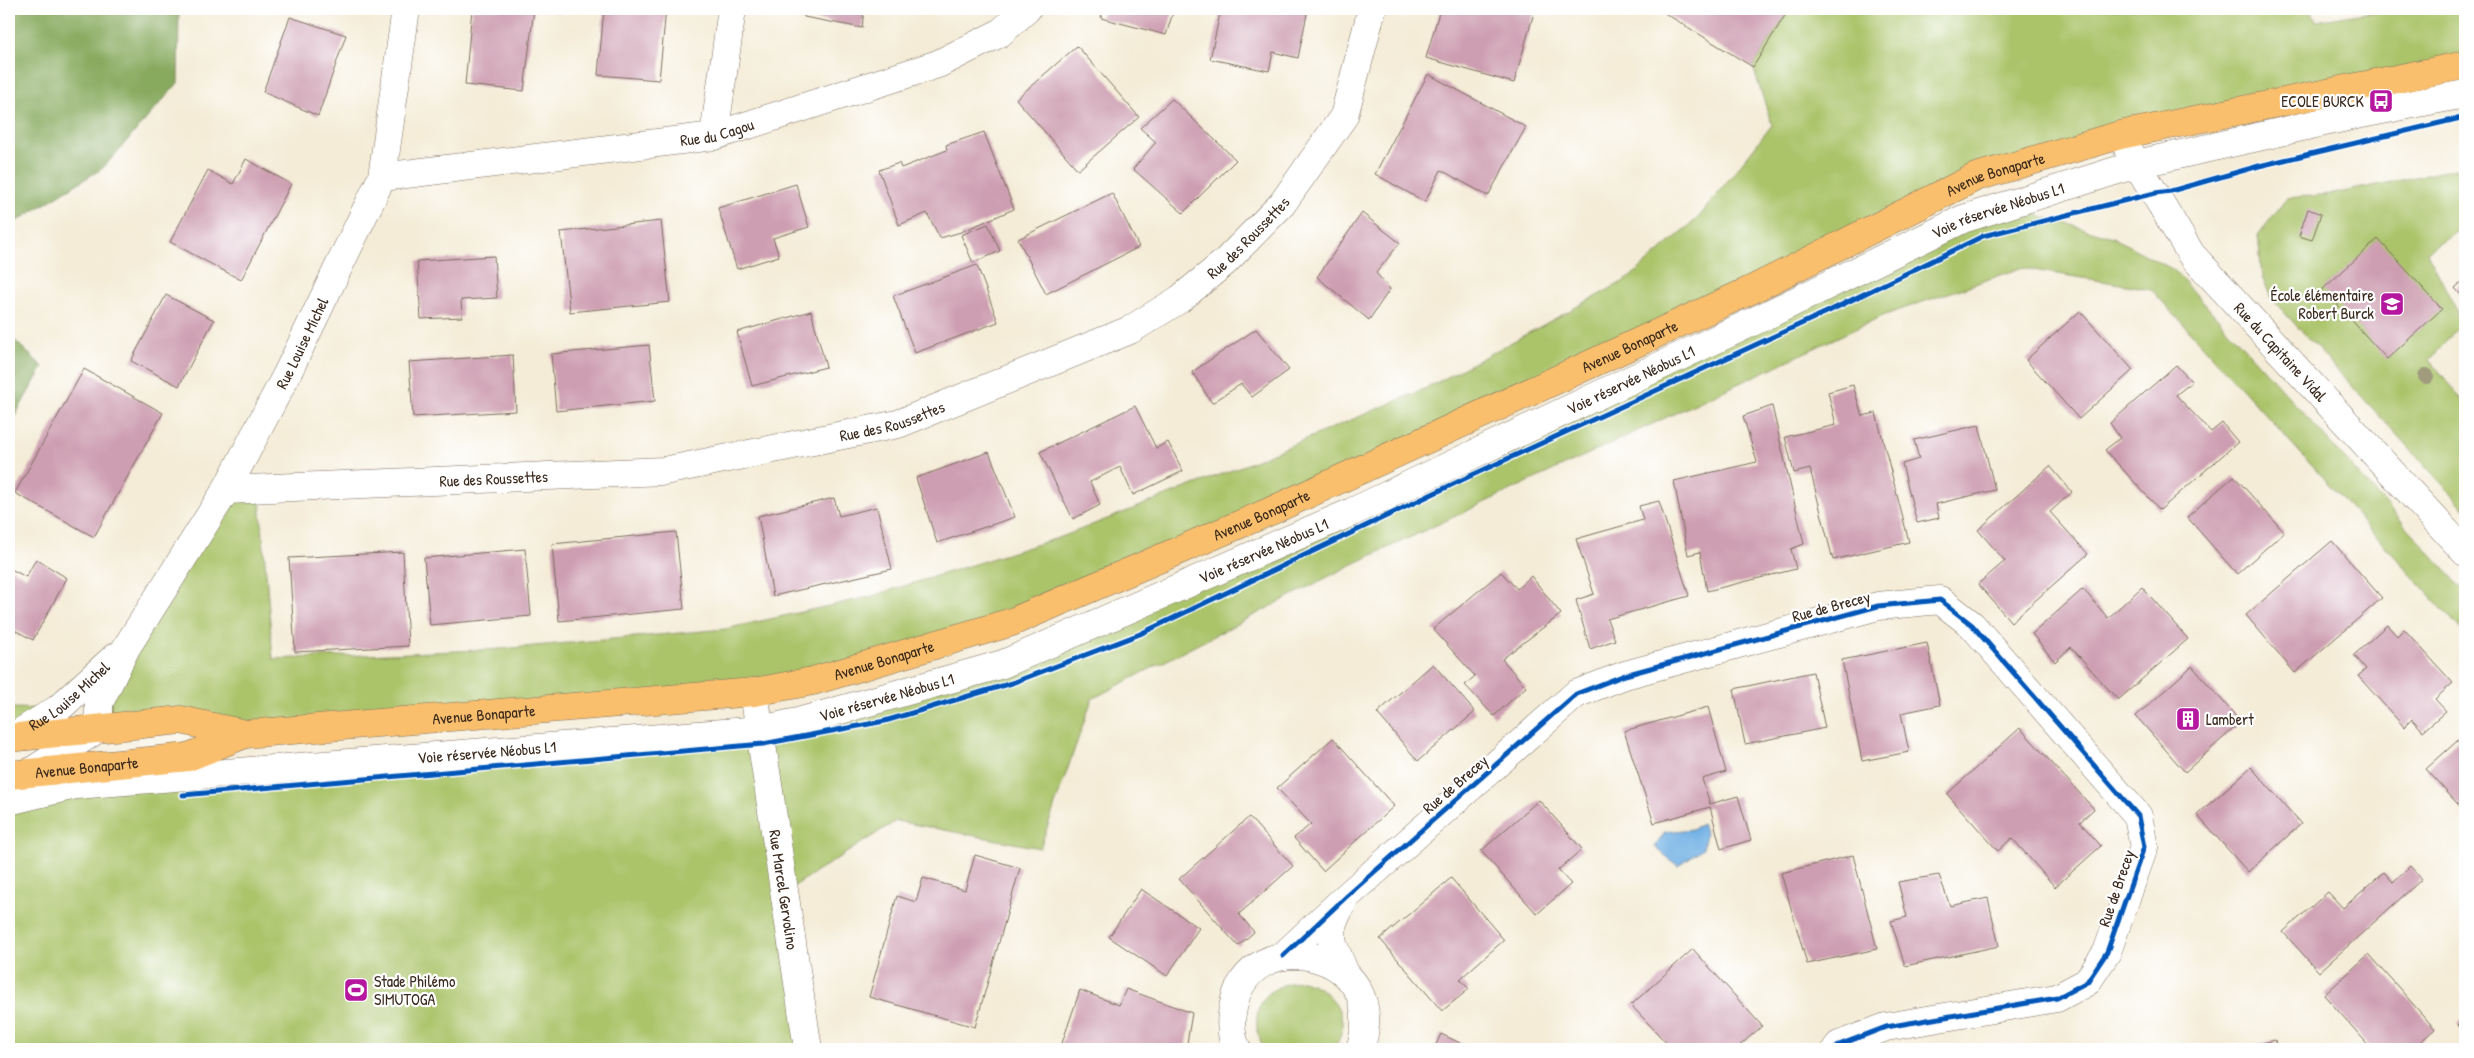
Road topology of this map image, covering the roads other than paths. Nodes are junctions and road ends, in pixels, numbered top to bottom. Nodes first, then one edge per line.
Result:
1 (406, 9) edge
2 (732, 9) edge
3 (1027, 9) edge
4 (1372, 9) edge
5 (2465, 65) edge
6 (2465, 94) edge
7 (2120, 135) junction
8 (714, 136) junction
9 (2137, 164) junction
10 (382, 177) junction
11 (226, 490) junction
12 (2465, 552) edge
13 (126, 648) junction
14 (754, 692) junction
15 (99, 728) junction
16 (760, 730) junction
17 (245, 734) junction
18 (10, 738) edge
19 (19, 774) edge
20 (9, 801) edge
21 (1346, 896) junction
22 (1283, 956) junction
23 (1345, 973) junction
24 (808, 1049) edge
25 (1237, 1049) edge
26 (1360, 1049) edge
27 (1836, 1049) edge

1 - 10 street, Rue Louise Michel
2 - 8 street
3 - 8 street, Rue du Cagou
4 - 11 street, Rue des Roussettes
5 - 7 main road, Avenue Bonaparte
6 - 9 street, Voie réservée Néobus L1
7 - 9 street, Rue du Capitaine Vidal
7 - 14 main road, Avenue Bonaparte
8 - 10 street, Rue du Cagou
9 - 12 street, Rue du Capitaine Vidal
9 - 16 street, Voie réservée Néobus L1
10 - 11 street, Rue Louise Michel
11 - 13 street, Rue Louise Michel
13 - 15 street, Rue Louise Michel
13 - 18 street, Rue Louise Michel
14 - 16 street, Rue Marcel Gervolino
14 - 17 main road, Avenue Bonaparte
15 - 17 main road
15 - 18 main road
15 - 19 street
16 - 20 street, Voie réservée Néobus L1
16 - 24 street, Rue Marcel Gervolino
17 - 19 main road, Avenue Bonaparte
21 - 22 street, Rue de Brecey
21 - 23 street
21 - 27 street, Rue de Brecey
22 - 23 street, Rue de Brecey
22 - 25 street, Rue de Brecey
23 - 26 street, Rue de Brecey

